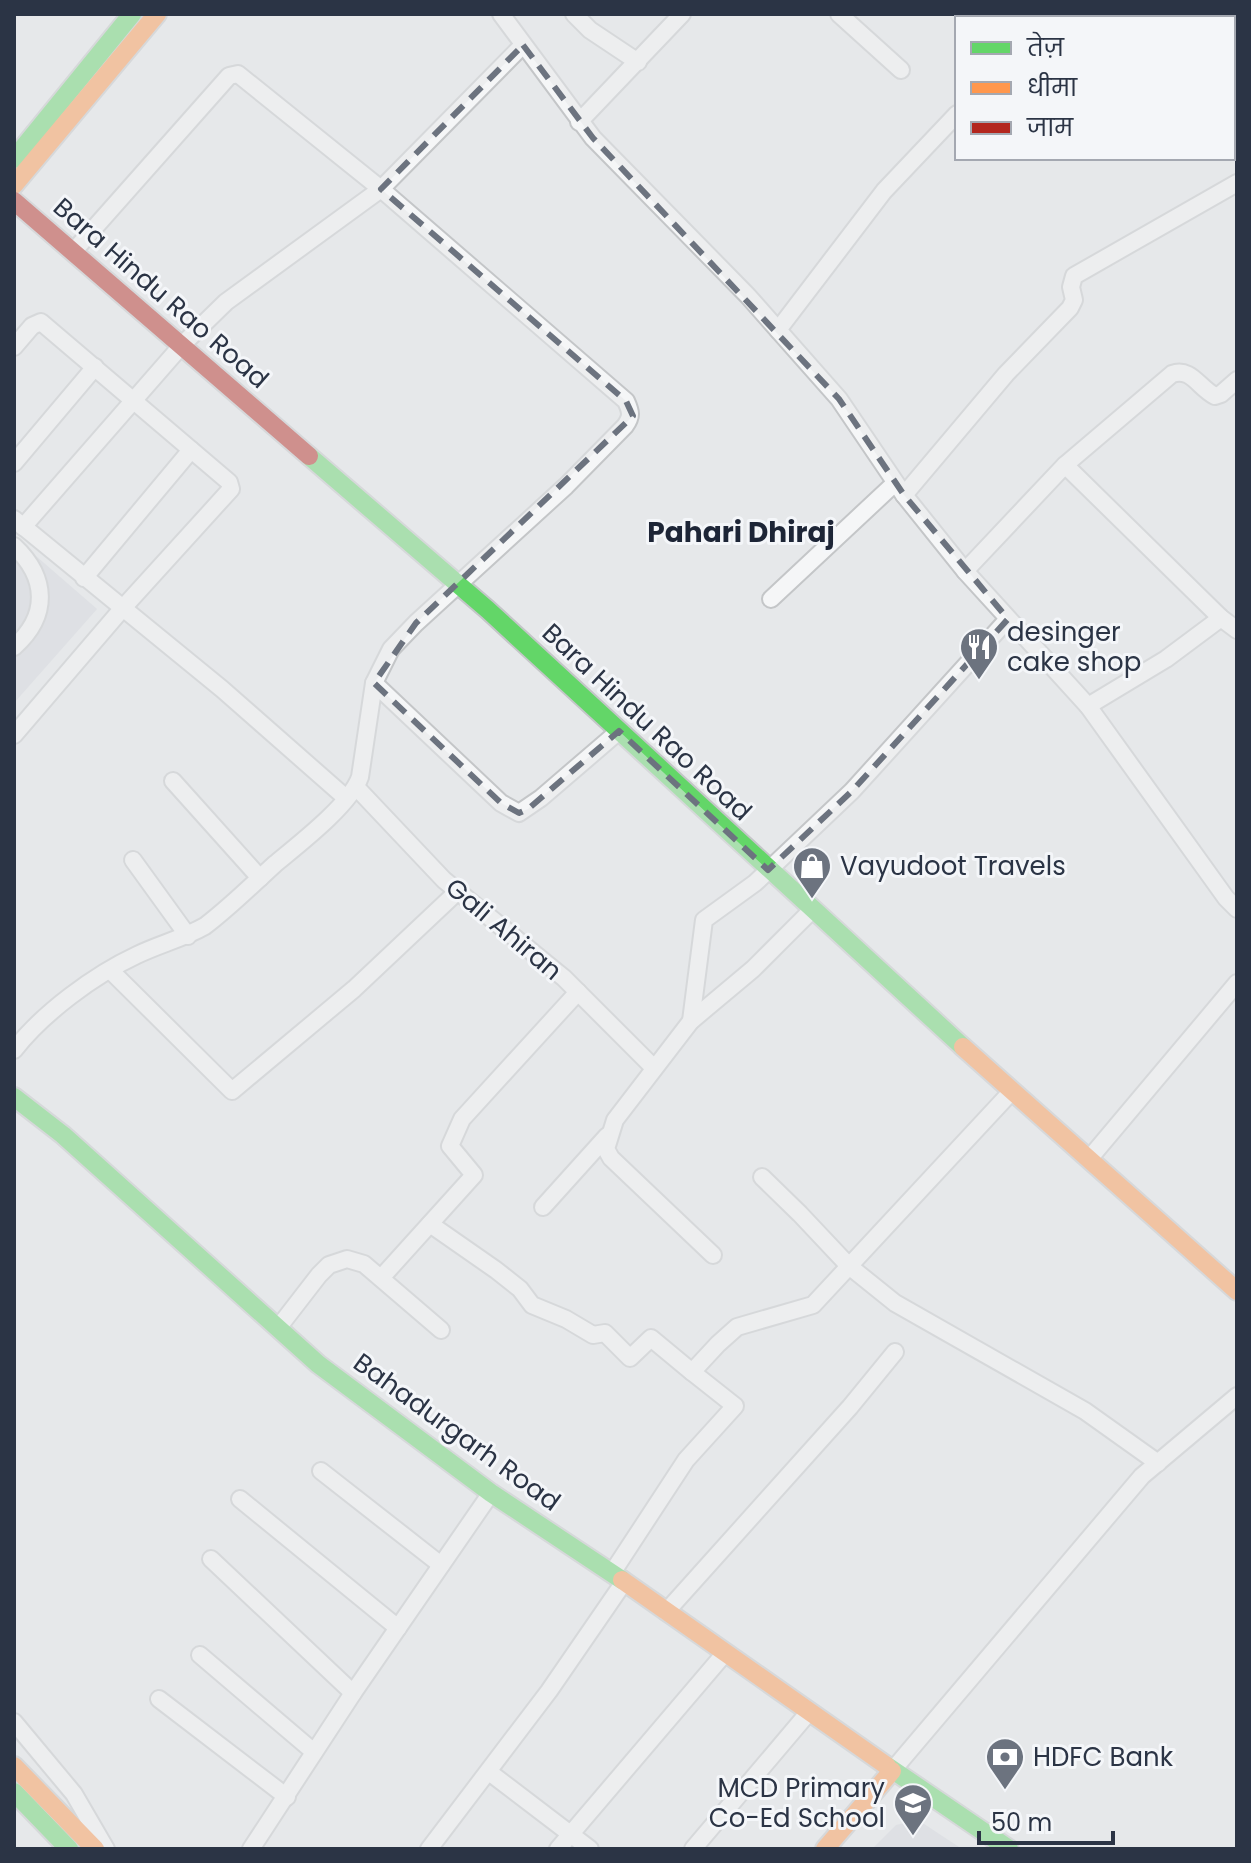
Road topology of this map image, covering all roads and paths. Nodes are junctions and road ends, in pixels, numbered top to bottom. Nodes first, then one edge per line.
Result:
1 (132, 14) edge
2 (501, 14) edge
3 (574, 14) edge
4 (682, 14) edge
5 (839, 14) edge
6 (148, 17) edge
7 (523, 45) junction
8 (638, 62) junction
9 (901, 70) dead end
10 (955, 116) edge
11 (579, 122) junction
12 (14, 159) edge
13 (1237, 183) edge
14 (14, 185) edge
15 (381, 189) junction
16 (14, 201) edge
17 (73, 252) junction
18 (778, 330) junction
19 (182, 345) junction
20 (14, 347) edge
21 (95, 367) junction
22 (1237, 380) edge
23 (133, 400) junction
24 (191, 450) junction
25 (14, 463) edge
26 (1065, 465) junction
27 (900, 489) junction
28 (24, 527) edge
29 (16, 553) edge
30 (965, 571) junction
31 (84, 578) junction
32 (459, 584) junction
33 (771, 599) dead end
34 (122, 609) junction
35 (1221, 618) junction
36 (1008, 619) junction
37 (1237, 630) edge
38 (14, 647) edge
39 (374, 683) junction
40 (1088, 706) junction
41 (619, 731) junction
42 (14, 735) edge
43 (173, 781) dead end
44 (351, 793) junction
45 (133, 860) dead end
46 (768, 870) junction
47 (260, 878) junction
48 (458, 891) junction
49 (1237, 909) edge
50 (812, 910) junction
51 (188, 936) junction
52 (110, 970) junction
53 (1237, 983) edge
54 (578, 992) junction
55 (691, 1021) junction
56 (14, 1050) edge
57 (654, 1068) junction
58 (1012, 1091) junction
59 (15, 1097) edge
60 (608, 1135) junction
61 (1089, 1159) junction
62 (762, 1177) dead end
63 (543, 1207) dead end
64 (430, 1224) junction
65 (713, 1255) dead end
66 (849, 1266) junction
67 (381, 1278) junction
68 (1237, 1291) edge
69 (278, 1328) junction
70 (441, 1330) dead end
71 (895, 1352) dead end
72 (692, 1372) junction
73 (1237, 1396) edge
74 (1158, 1463) junction
75 (321, 1471) dead end
76 (491, 1493) junction
77 (240, 1499) dead end
78 (211, 1559) dead end
79 (441, 1565) junction
80 (618, 1577) junction
81 (666, 1612) junction
82 (398, 1628) junction
83 (725, 1653) junction
84 (200, 1655) dead end
85 (353, 1693) junction
86 (159, 1699) dead end
87 (809, 1712) junction
88 (14, 1722) edge
89 (314, 1752) junction
90 (14, 1766) edge
91 (892, 1771) junction
92 (489, 1772) junction
93 (14, 1792) edge
94 (287, 1797) junction
95 (571, 1833) junction
96 (69, 1849) edge
97 (95, 1849) edge
98 (106, 1849) edge
99 (251, 1849) edge
100 (429, 1849) edge
101 (558, 1849) edge
102 (590, 1849) edge
103 (693, 1849) edge
104 (825, 1849) edge
105 (1009, 1849) edge

1 - 12 street
2 - 7 street
3 - 8 street
4 - 8 street
5 - 9 street
6 - 14 street
7 - 11 street
7 - 15 street
8 - 11 street
10 - 18 street
11 - 18 street
13 - 27 street
15 - 17 street
15 - 19 street
15 - 32 street
16 - 17 street, Bara Hindu Rao Road
17 - 19 street, Bara Hindu Rao Road
18 - 27 street
19 - 23 street
19 - 32 street, Bara Hindu Rao Road
20 - 21 street
21 - 23 street
21 - 25 street
22 - 26 street
23 - 24 street
23 - 28 street
24 - 31 street
24 - 34 street
26 - 30 street
26 - 35 street
27 - 30 street
27 - 33 street
28 - 29 street
28 - 31 street, Gali Ahiran
29 - 38 street
30 - 36 street
31 - 34 street, Gali Ahiran
32 - 39 street
32 - 41 street, Bara Hindu Rao Road
34 - 42 street
34 - 44 street, Gali Ahiran
35 - 37 street
35 - 40 street
36 - 40 street
36 - 46 street
39 - 41 street
39 - 44 street
40 - 49 street
41 - 46 street, Bara Hindu Rao Road
43 - 47 street
44 - 47 street
44 - 48 street, Gali Ahiran
45 - 51 street
46 - 50 street, Bara Hindu Rao Road
46 - 55 street
47 - 51 street
48 - 52 street
48 - 54 street, Gali Ahiran
50 - 55 street
50 - 58 street, Bara Hindu Rao Road
51 - 52 street
52 - 56 street
53 - 61 street
54 - 57 street, Gali Ahiran
54 - 64 street
55 - 57 street
57 - 60 street
58 - 61 street, Bara Hindu Rao Road
58 - 66 street
59 - 69 street, Bahadurgarh Road
60 - 63 street
60 - 65 street
61 - 68 street, Bara Hindu Rao Road
62 - 66 street
64 - 67 street
64 - 72 street
66 - 72 street
66 - 74 street
67 - 69 street
67 - 70 street
69 - 76 street, Bahadurgarh Road
71 - 81 street
72 - 80 street
73 - 74 street
74 - 91 street
75 - 79 street
76 - 79 street
76 - 80 street, Bahadurgarh Road
77 - 82 street
78 - 85 street
79 - 82 street
80 - 81 street, Bahadurgarh Road
80 - 92 street
81 - 83 street, Bahadurgarh Road
82 - 85 street
83 - 87 street, Bahadurgarh Road
83 - 95 street
84 - 89 street
85 - 89 street
86 - 94 street
87 - 91 street, Bahadurgarh Road
87 - 103 street
88 - 98 street
89 - 94 street
90 - 97 street
91 - 104 street
91 - 105 street, Bahadurgarh Road
92 - 95 street
92 - 100 street
93 - 96 street
94 - 99 street
95 - 101 street
95 - 102 street

